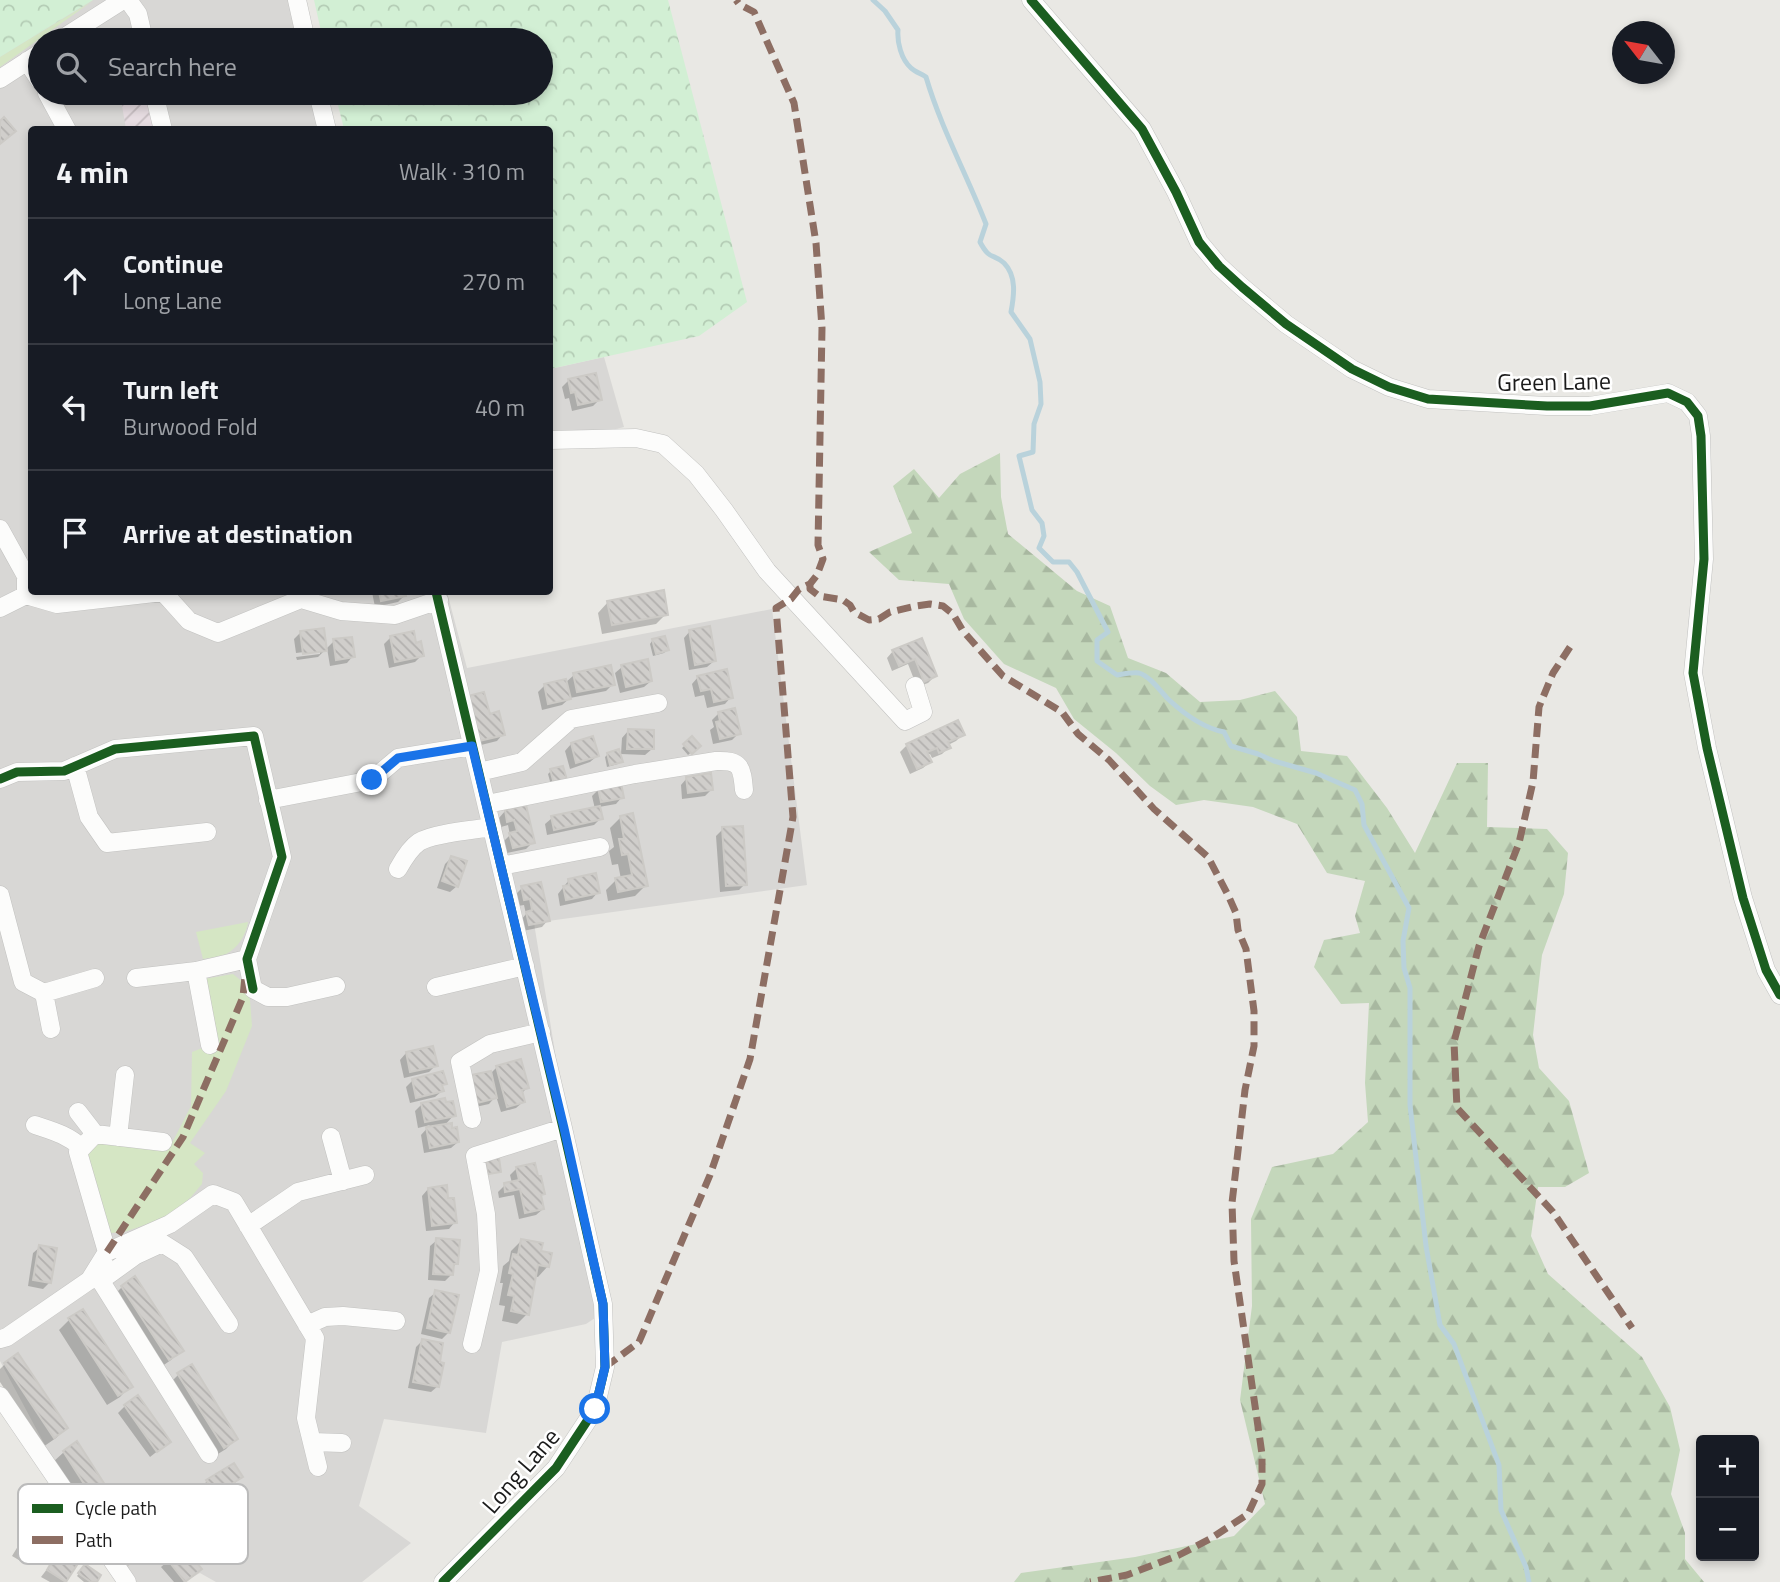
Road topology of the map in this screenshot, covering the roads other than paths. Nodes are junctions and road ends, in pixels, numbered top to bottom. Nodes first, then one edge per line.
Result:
1 (126, 0) edge
2 (297, 0) edge
3 (1031, 0) edge
4 (80, 28) edge
5 (141, 28) edge
6 (303, 28) edge
7 (28, 61) edge
8 (0, 79) edge
9 (53, 105) edge
10 (157, 105) edge
11 (321, 105) edge
12 (64, 126) edge
13 (161, 126) edge
14 (326, 126) edge
15 (553, 440) edge
16 (0, 529) edge
17 (26, 595) junction
18 (136, 595) edge
19 (166, 595) edge
20 (438, 596) edge
21 (0, 608) edge
22 (915, 686) dead end
23 (658, 703) dead end
24 (472, 746) junction
25 (75, 766) junction
26 (479, 772) junction
27 (0, 779) edge
28 (744, 790) dead end
29 (268, 800) junction
30 (487, 804) junction
31 (492, 827) junction
32 (207, 832) dead end
33 (600, 847) dead end
34 (501, 866) junction
35 (398, 869) dead end
36 (0, 895) edge
37 (247, 959) junction
38 (525, 966) junction
39 (196, 971) junction
40 (95, 978) dead end
41 (136, 978) dead end
42 (336, 986) dead end
43 (436, 987) dead end
44 (44, 993) junction
45 (1780, 995) edge
46 (51, 1029) dead end
47 (541, 1032) junction
48 (210, 1045) dead end
49 (125, 1075) dead end
50 (78, 1112) dead end
51 (472, 1119) dead end
52 (35, 1125) dead end
53 (564, 1128) junction
54 (95, 1134) junction
55 (118, 1136) junction
56 (331, 1137) dead end
57 (163, 1142) dead end
58 (82, 1148) junction
59 (365, 1175) dead end
60 (343, 1181) junction
61 (248, 1226) junction
62 (107, 1252) junction
63 (95, 1281) junction
64 (397, 1321) dead end
65 (229, 1325) dead end
66 (307, 1325) junction
67 (0, 1339) edge
68 (472, 1344) dead end
69 (0, 1396) edge
70 (312, 1442) junction
71 (342, 1443) dead end
72 (209, 1454) dead end
73 (318, 1467) dead end
74 (60, 1484) edge
75 (115, 1564) edge
76 (127, 1582) edge
77 (443, 1582) edge

1 - 4 street
1 - 5 street
2 - 6 street
3 - 45 street, Green Lane
7 - 8 street
9 - 12 street
10 - 13 street
11 - 14 street
15 - 22 street
16 - 17 street
17 - 18 street
17 - 21 street
19 - 20 street
20 - 24 street, Long Lane
23 - 26 street
24 - 26 street, Long Lane
24 - 29 street
25 - 27 street
25 - 29 street
25 - 32 street
26 - 30 street, Long Lane
28 - 30 street
29 - 37 street
30 - 31 street, Long Lane
31 - 34 street, Long Lane
31 - 35 street
33 - 34 street
34 - 38 street, Long Lane
36 - 44 street
37 - 39 street
37 - 42 street
38 - 43 street
38 - 47 street, Long Lane
39 - 41 street
39 - 48 street
40 - 44 street
44 - 46 street
47 - 51 street
47 - 53 street, Long Lane
49 - 55 street
50 - 54 street
52 - 58 street
53 - 68 street
53 - 77 street, Long Lane
54 - 55 street
54 - 58 street
55 - 57 street
56 - 60 street
58 - 62 street
59 - 60 street
60 - 61 street
61 - 62 street
61 - 66 street
62 - 63 street
63 - 65 street
63 - 67 street
63 - 72 street
64 - 66 street
66 - 70 street
69 - 74 street
70 - 71 street
70 - 73 street
75 - 76 street

